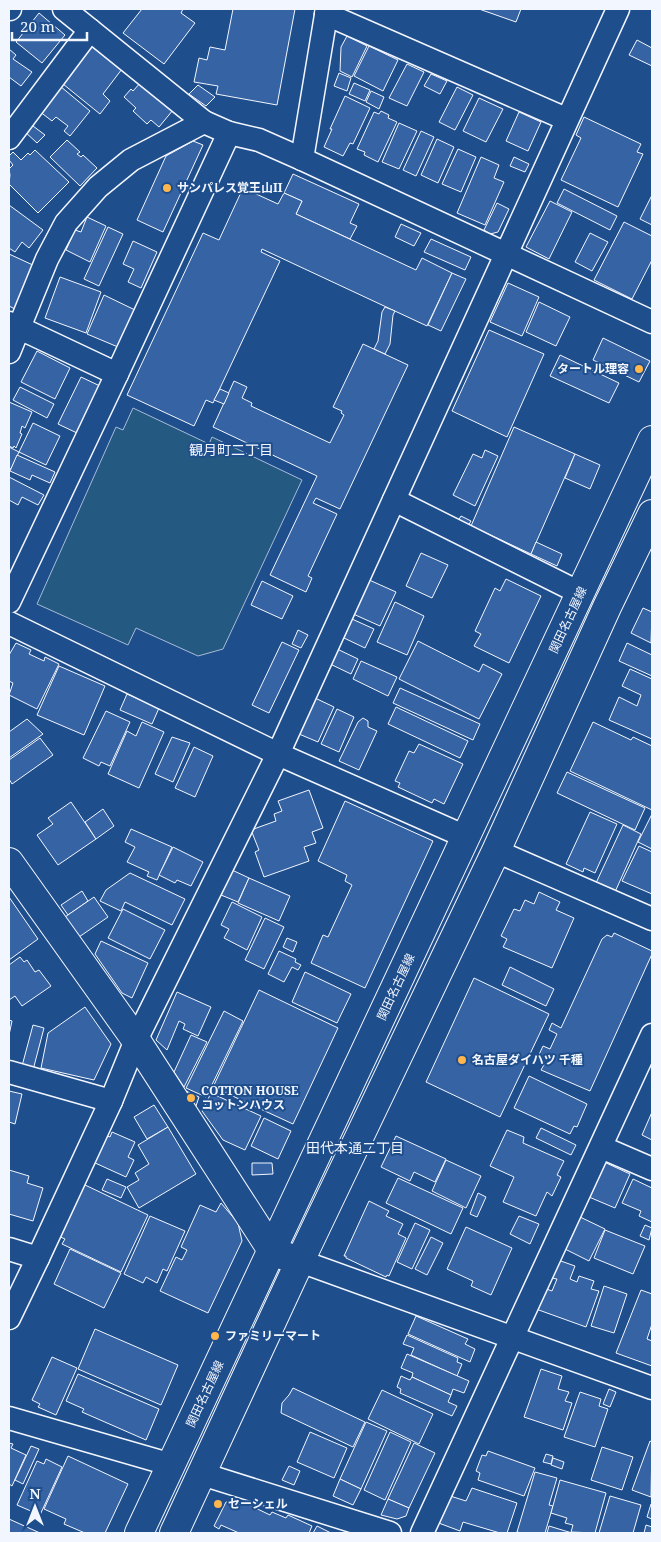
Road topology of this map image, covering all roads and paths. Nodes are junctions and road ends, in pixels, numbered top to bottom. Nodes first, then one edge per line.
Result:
1 (64, 9) edge
2 (618, 9) edge
3 (327, 11) edge
4 (90, 30) junction
5 (566, 119) junction
6 (204, 122) junction
7 (229, 133) junction
8 (9, 138) edge
9 (302, 159) junction
10 (506, 253) junction
11 (652, 322) edge
12 (14, 325) edge
13 (9, 352) edge
14 (117, 374) junction
15 (652, 440) edge
16 (394, 500) junction
17 (652, 514) edge
18 (580, 594) junction
19 (9, 602) edge
20 (9, 623) edge
21 (278, 754) junction
22 (466, 837) junction
23 (496, 851) junction
24 (9, 862) edge
25 (652, 919) edge
26 (652, 1035) edge
27 (136, 1040) junction
28 (9, 1072) edge
29 (111, 1101) junction
30 (601, 1147) junction
31 (652, 1169) edge
32 (9, 1249) edge
33 (273, 1252) junction
34 (38, 1258) junction
35 (300, 1261) junction
36 (9, 1318) edge
37 (512, 1337) junction
38 (652, 1388) edge
39 (9, 1418) edge
40 (172, 1465) junction
41 (202, 1474) junction
42 (139, 1533) edge
43 (174, 1533) edge
44 (390, 1533) edge
45 (422, 1533) edge

1 - 4 street
2 - 5 street
3 - 5 street
3 - 9 street
4 - 6 street
4 - 8 street
5 - 10 street
6 - 7 street
6 - 12 street
7 - 9 street
7 - 14 street
9 - 10 street
10 - 11 street
10 - 16 street
12 - 13 street
12 - 14 street
14 - 19 street
15 - 18 main road, 関田名古屋線
16 - 18 street
16 - 21 street
17 - 23 main road
18 - 22 main road, 関田名古屋線
20 - 21 street
21 - 22 street
21 - 27 street
22 - 33 main road, 関田名古屋線
23 - 25 street
23 - 35 main road
24 - 27 main road
26 - 30 street
27 - 29 street
27 - 33 main road
28 - 29 street
29 - 34 street
30 - 31 street
30 - 37 street
32 - 34 street
33 - 35 main road
33 - 40 main road, 関田名古屋線
34 - 36 street
35 - 37 street
35 - 41 main road
37 - 38 street
37 - 45 street
39 - 40 street
40 - 42 main road, 関田名古屋線
41 - 43 main road
41 - 44 street

